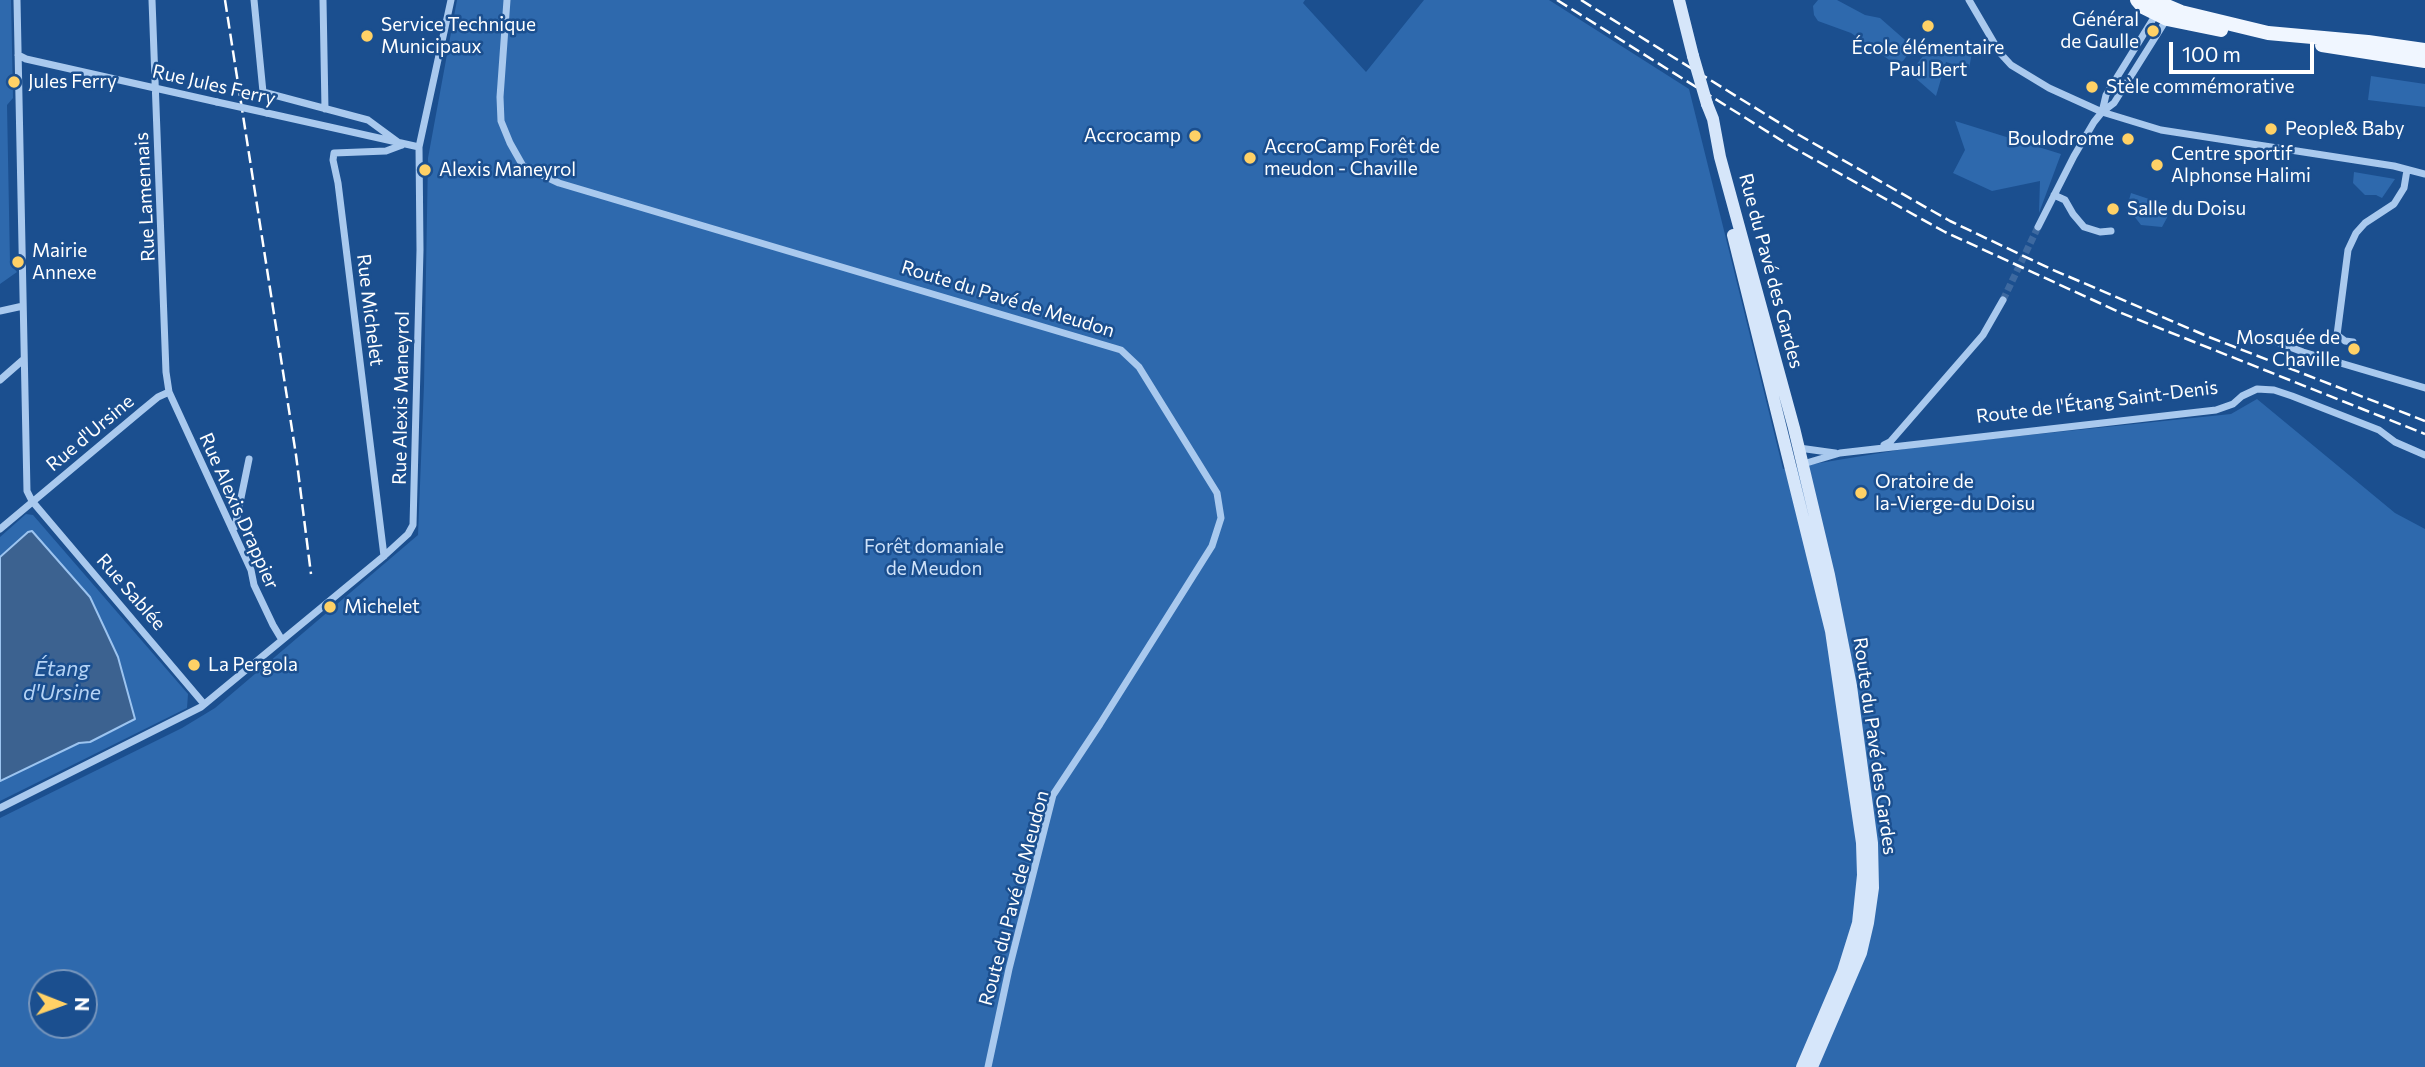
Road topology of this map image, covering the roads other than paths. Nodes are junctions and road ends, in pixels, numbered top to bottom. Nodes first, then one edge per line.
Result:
1 (17, 0) edge
2 (152, 0) edge
3 (254, 0) edge
4 (323, 0) edge
5 (451, 0) edge
6 (507, 0) edge
7 (1679, 0) edge
8 (1969, 0) edge
9 (2137, 0) edge
10 (2162, 9) edge
11 (2294, 37) junction
12 (2425, 50) edge
13 (18, 55) junction
14 (2425, 61) edge
15 (155, 87) junction
16 (325, 109) junction
17 (2102, 112) junction
18 (402, 145) junction
19 (419, 147) junction
20 (2407, 170) junction
21 (2425, 174) edge
22 (2054, 195) junction
23 (2038, 227) tunnel mouth
24 (2112, 231) dead end
25 (2003, 300) tunnel mouth
26 (23, 306) junction
27 (0, 311) edge
28 (2266, 338) dead end
29 (2353, 342) dead end
30 (24, 359) junction
31 (0, 380) edge
32 (2425, 388) edge
33 (169, 392) junction
34 (1877, 448) junction
35 (1793, 449) junction
36 (1839, 453) junction
37 (2425, 455) edge
38 (249, 459) dead end
39 (1797, 465) junction
40 (32, 501) junction
41 (0, 529) edge
42 (232, 529) junction
43 (384, 556) junction
44 (282, 640) junction
45 (204, 704) junction
46 (0, 808) edge
47 (988, 1067) edge
48 (1802, 1067) edge
49 (1812, 1067) edge

1 - 13 street
2 - 15 street, Rue Lamennais
3 - 16 street
4 - 16 street
5 - 19 street, Rue Alexis Maneyrol
6 - 47 street, Route du Pavé de Meudon
7 - 35 main road, Rue du Pavé des Gardes, bridge
8 - 17 street
9 - 10 main road
10 - 11 main road
10 - 17 street
10 - 17 street
11 - 12 main road
11 - 14 main road
13 - 15 street, Rue Jules Ferry
13 - 26 street
15 - 18 street, Rue Jules Ferry, bridge
15 - 33 street, Rue Lamennais
16 - 18 street
17 - 20 street
17 - 22 street
18 - 19 street, Rue Michelet
18 - 43 street, Rue Michelet
19 - 43 street, Rue Alexis Maneyrol
20 - 21 street
20 - 29 street
22 - 23 street
22 - 24 street
25 - 34 street
26 - 27 street
26 - 30 street
28 - 32 street
30 - 31 street
30 - 40 street
33 - 40 street, Rue d'Ursine
33 - 42 street, Rue Alexis Drappier
34 - 36 street, Route de l'Étang Saint-Denis
34 - 37 street, Route de l'Étang Saint-Denis
35 - 36 street, Route de l'Étang Saint-Denis
35 - 39 main road, Rue du Pavé des Gardes
36 - 39 street, Route de l'Étang Saint-Denis
38 - 42 street
39 - 48 main road, Route du Pavé des Gardes
39 - 49 main road, Route du Pavé des Gardes
40 - 41 street, Rue d'Ursine
40 - 45 street, Rue Sablée
42 - 44 street, Rue Alexis Drappier
43 - 44 street, Rue Alexis Maneyrol
44 - 45 street, Rue Alexis Maneyrol
45 - 46 street, Rue Alexis Maneyrol

